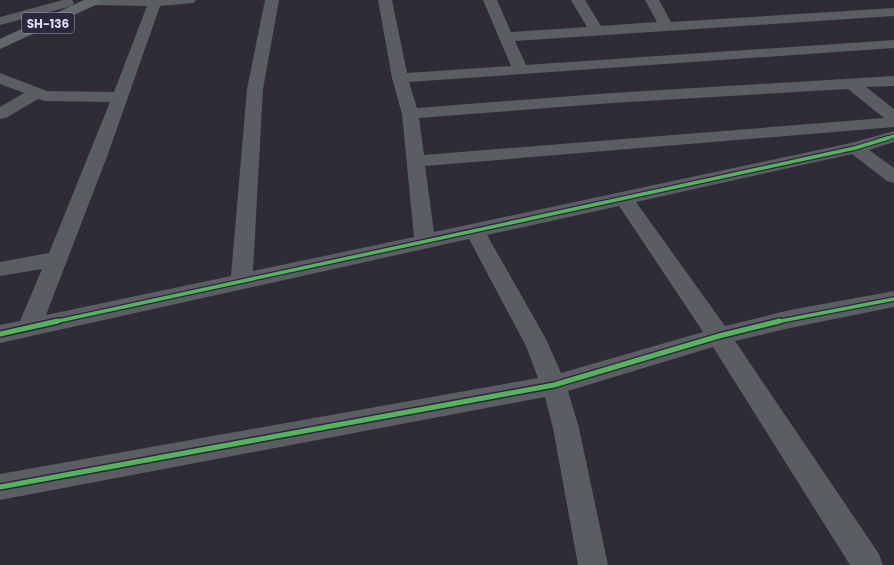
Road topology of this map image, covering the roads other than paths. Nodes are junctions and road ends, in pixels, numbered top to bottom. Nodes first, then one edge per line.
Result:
1 (189, 0) edge
2 (272, 0) edge
3 (385, 0) edge
4 (490, 0) edge
5 (578, 0) edge
6 (652, 0) edge
7 (70, 1) edge
8 (94, 1) edge
9 (155, 2) junction
10 (894, 12) edge
11 (0, 22) edge
12 (666, 26) junction
13 (596, 30) junction
14 (0, 35) edge
15 (504, 37) junction
16 (894, 44) edge
17 (0, 45) edge
18 (520, 69) junction
19 (0, 78) edge
20 (400, 78) junction
21 (894, 81) edge
22 (852, 84) junction
23 (36, 93) junction
24 (120, 97) junction
25 (0, 114) edge
26 (410, 114) junction
27 (894, 117) edge
28 (894, 122) edge
29 (894, 136) edge
30 (855, 148) junction
31 (416, 161) junction
32 (894, 176) edge
33 (624, 199) junction
34 (475, 232) junction
35 (425, 241) junction
36 (56, 259) junction
37 (0, 269) edge
38 (241, 282) junction
39 (894, 300) edge
40 (29, 328) junction
41 (0, 334) edge
42 (719, 336) junction
43 (554, 385) junction
44 (0, 487) edge
45 (593, 565) edge
46 (868, 565) edge

1 - 9 street
2 - 38 street
3 - 20 street
4 - 15 street
5 - 13 street
6 - 12 street
7 - 11 street
7 - 14 main road, SH-136
8 - 9 street
8 - 17 main road, SH-136
9 - 24 street
10 - 12 street
12 - 13 street
13 - 15 street
15 - 18 street
16 - 18 street
18 - 20 street
19 - 23 street
20 - 26 street
21 - 22 street
22 - 26 street
22 - 27 street
23 - 24 street
23 - 25 street
24 - 36 street
26 - 31 street
28 - 31 street
29 - 30 street
30 - 32 street
30 - 33 street
31 - 35 street
33 - 34 street
33 - 42 street
34 - 35 street
34 - 43 street
35 - 38 street
36 - 37 street
36 - 40 street
38 - 40 street
39 - 42 street
40 - 41 street
42 - 43 street
42 - 46 street
43 - 44 street
43 - 45 street

